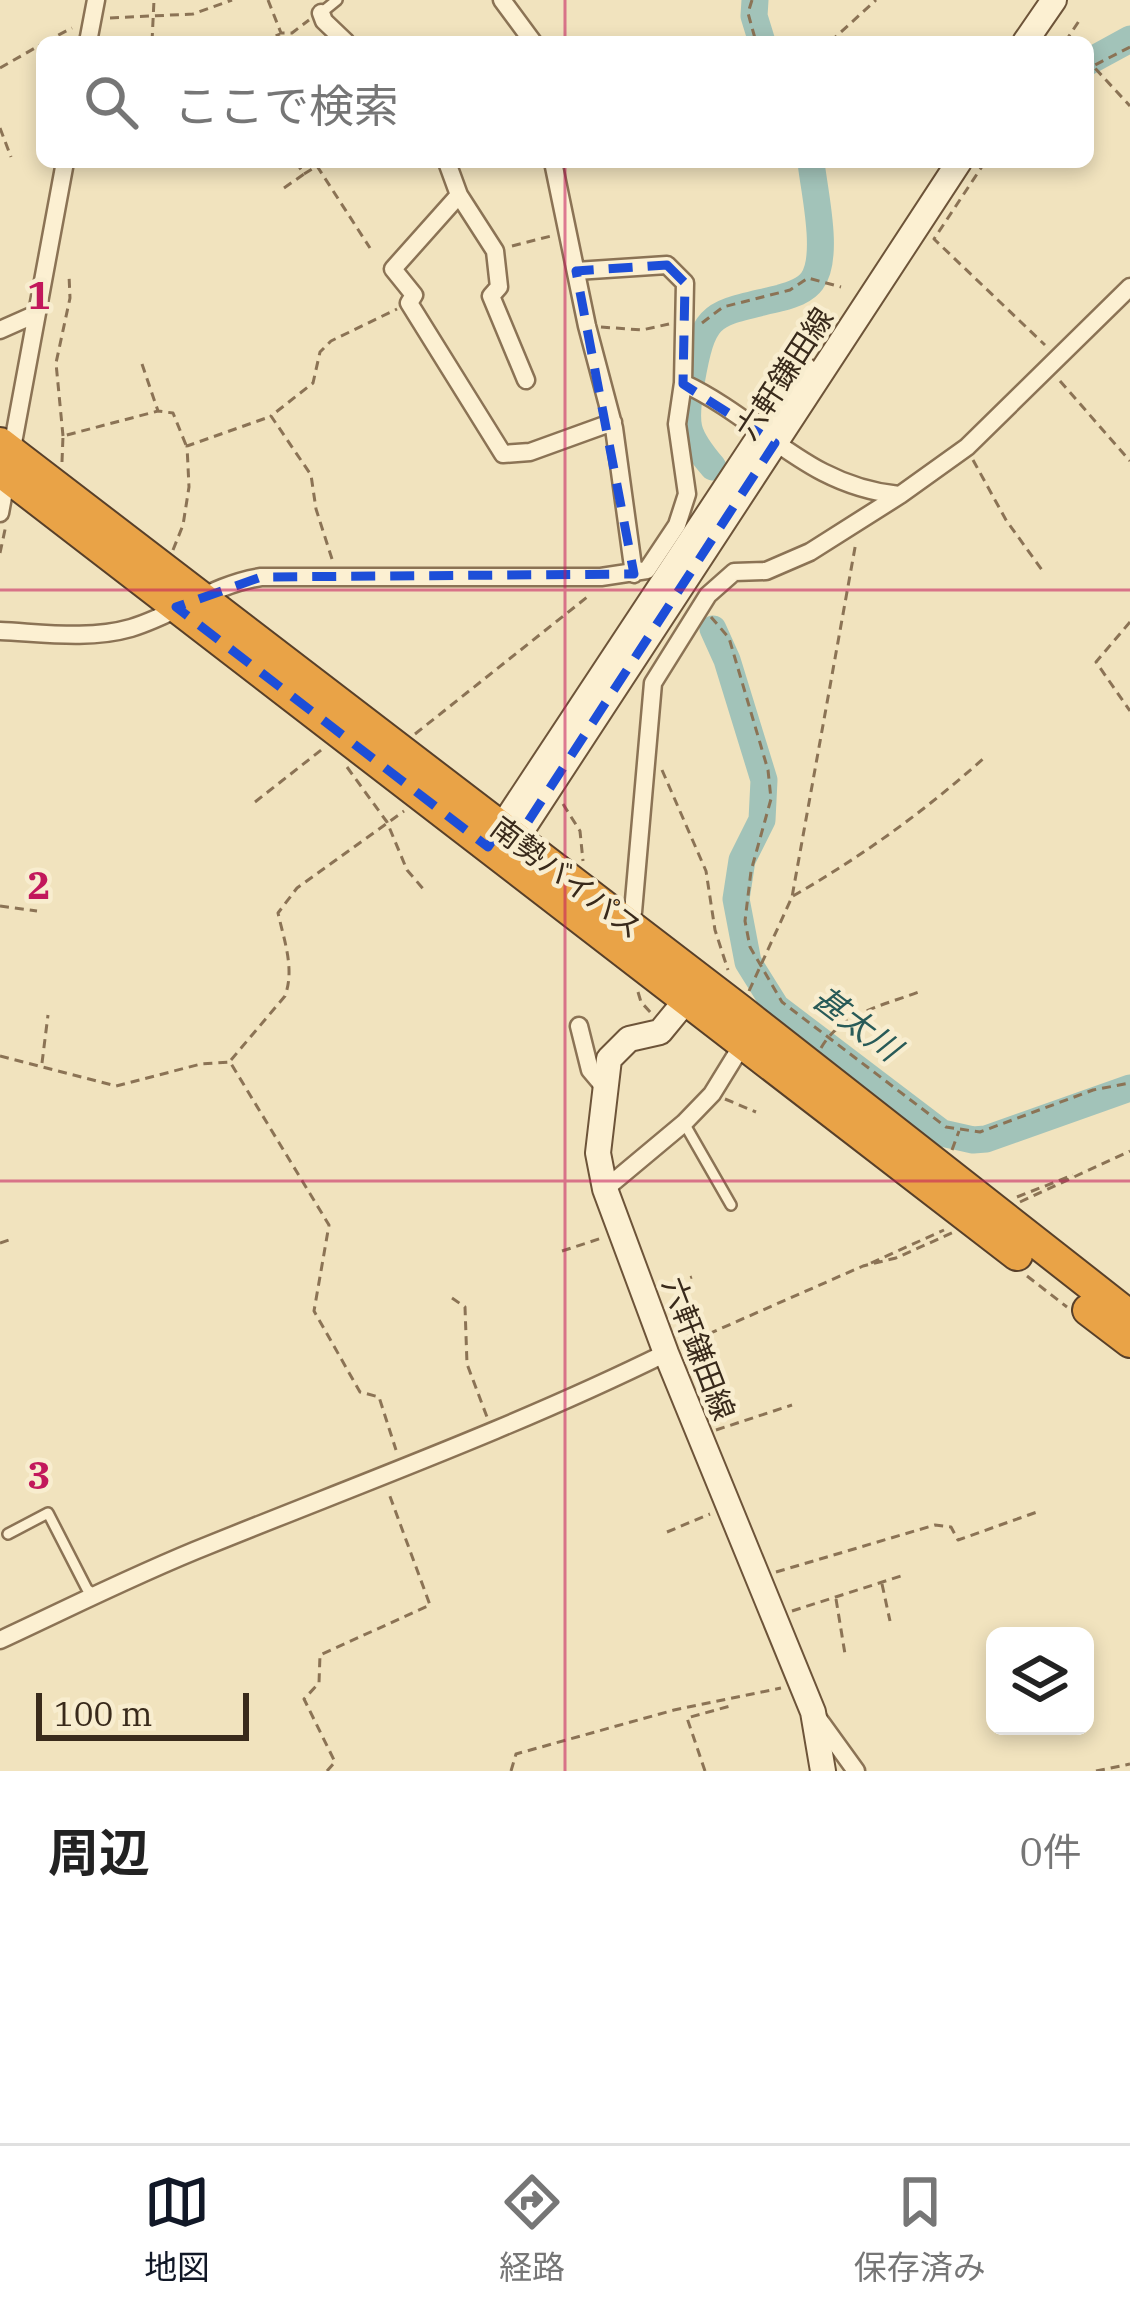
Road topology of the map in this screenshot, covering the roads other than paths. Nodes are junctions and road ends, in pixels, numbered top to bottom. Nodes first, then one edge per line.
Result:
1 (96, 0) edge
2 (337, 0) edge
3 (502, 0) edge
4 (1054, 0) edge
5 (1072, 10) edge
6 (321, 13) joint
7 (89, 36) edge
8 (338, 36) edge
9 (529, 36) edge
10 (1029, 36) edge
11 (1044, 36) edge
12 (64, 168) edge
13 (450, 168) edge
14 (554, 168) edge
15 (940, 168) edge
16 (955, 168) edge
17 (459, 195) junction
18 (576, 271) junction
19 (1130, 287) edge
20 (36, 314) junction
21 (0, 330) edge
22 (526, 380) dead end
23 (683, 384) junction
24 (613, 422) junction
25 (769, 437) junction
26 (5, 461) edge
27 (900, 496) junction
28 (5, 510) edge
29 (634, 574) junction
30 (189, 604) junction
31 (0, 632) edge
32 (502, 844) junction
33 (633, 912) dead end
34 (705, 988) junction
35 (579, 1026) dead end
36 (736, 1055) dead end
37 (606, 1090) junction
38 (684, 1124) junction
39 (605, 1189) junction
40 (730, 1205) dead end
41 (1130, 1316) edge
42 (1130, 1342) edge
43 (666, 1353) junction
44 (8, 1534) dead end
45 (96, 1596) junction
46 (0, 1640) edge
47 (813, 1712) junction
48 (824, 1771) edge
49 (856, 1771) edge

1 - 7 street
2 - 6 lane
3 - 9 street
4 - 10 main road
5 - 11 main road
6 - 8 street
12 - 20 street
13 - 17 street
14 - 18 street
15 - 25 main road, 六軒鎌田線
16 - 25 main road, 六軒鎌田線
17 - 22 street
17 - 24 street
18 - 23 street
18 - 24 street
19 - 27 street
20 - 21 street
20 - 26 street
23 - 25 street
23 - 29 street
24 - 29 street
25 - 27 street
25 - 32 main road, 六軒鎌田線
26 - 28 street
26 - 30 highway, 南勢バイパス
27 - 33 street
29 - 30 street
30 - 31 street
30 - 32 highway, 南勢バイパス
32 - 34 highway, 南勢バイパス
34 - 37 main road, 六軒鎌田線
34 - 41 highway, 南勢バイパス
34 - 42 highway, 南勢バイパス
35 - 37 street
36 - 38 street
37 - 39 main road, 六軒鎌田線
38 - 39 street
38 - 40 lane
39 - 43 main road, 六軒鎌田線
43 - 45 street
43 - 47 main road, 六軒鎌田線
44 - 45 lane
45 - 46 street
47 - 48 main road, 六軒鎌田線
47 - 49 street

